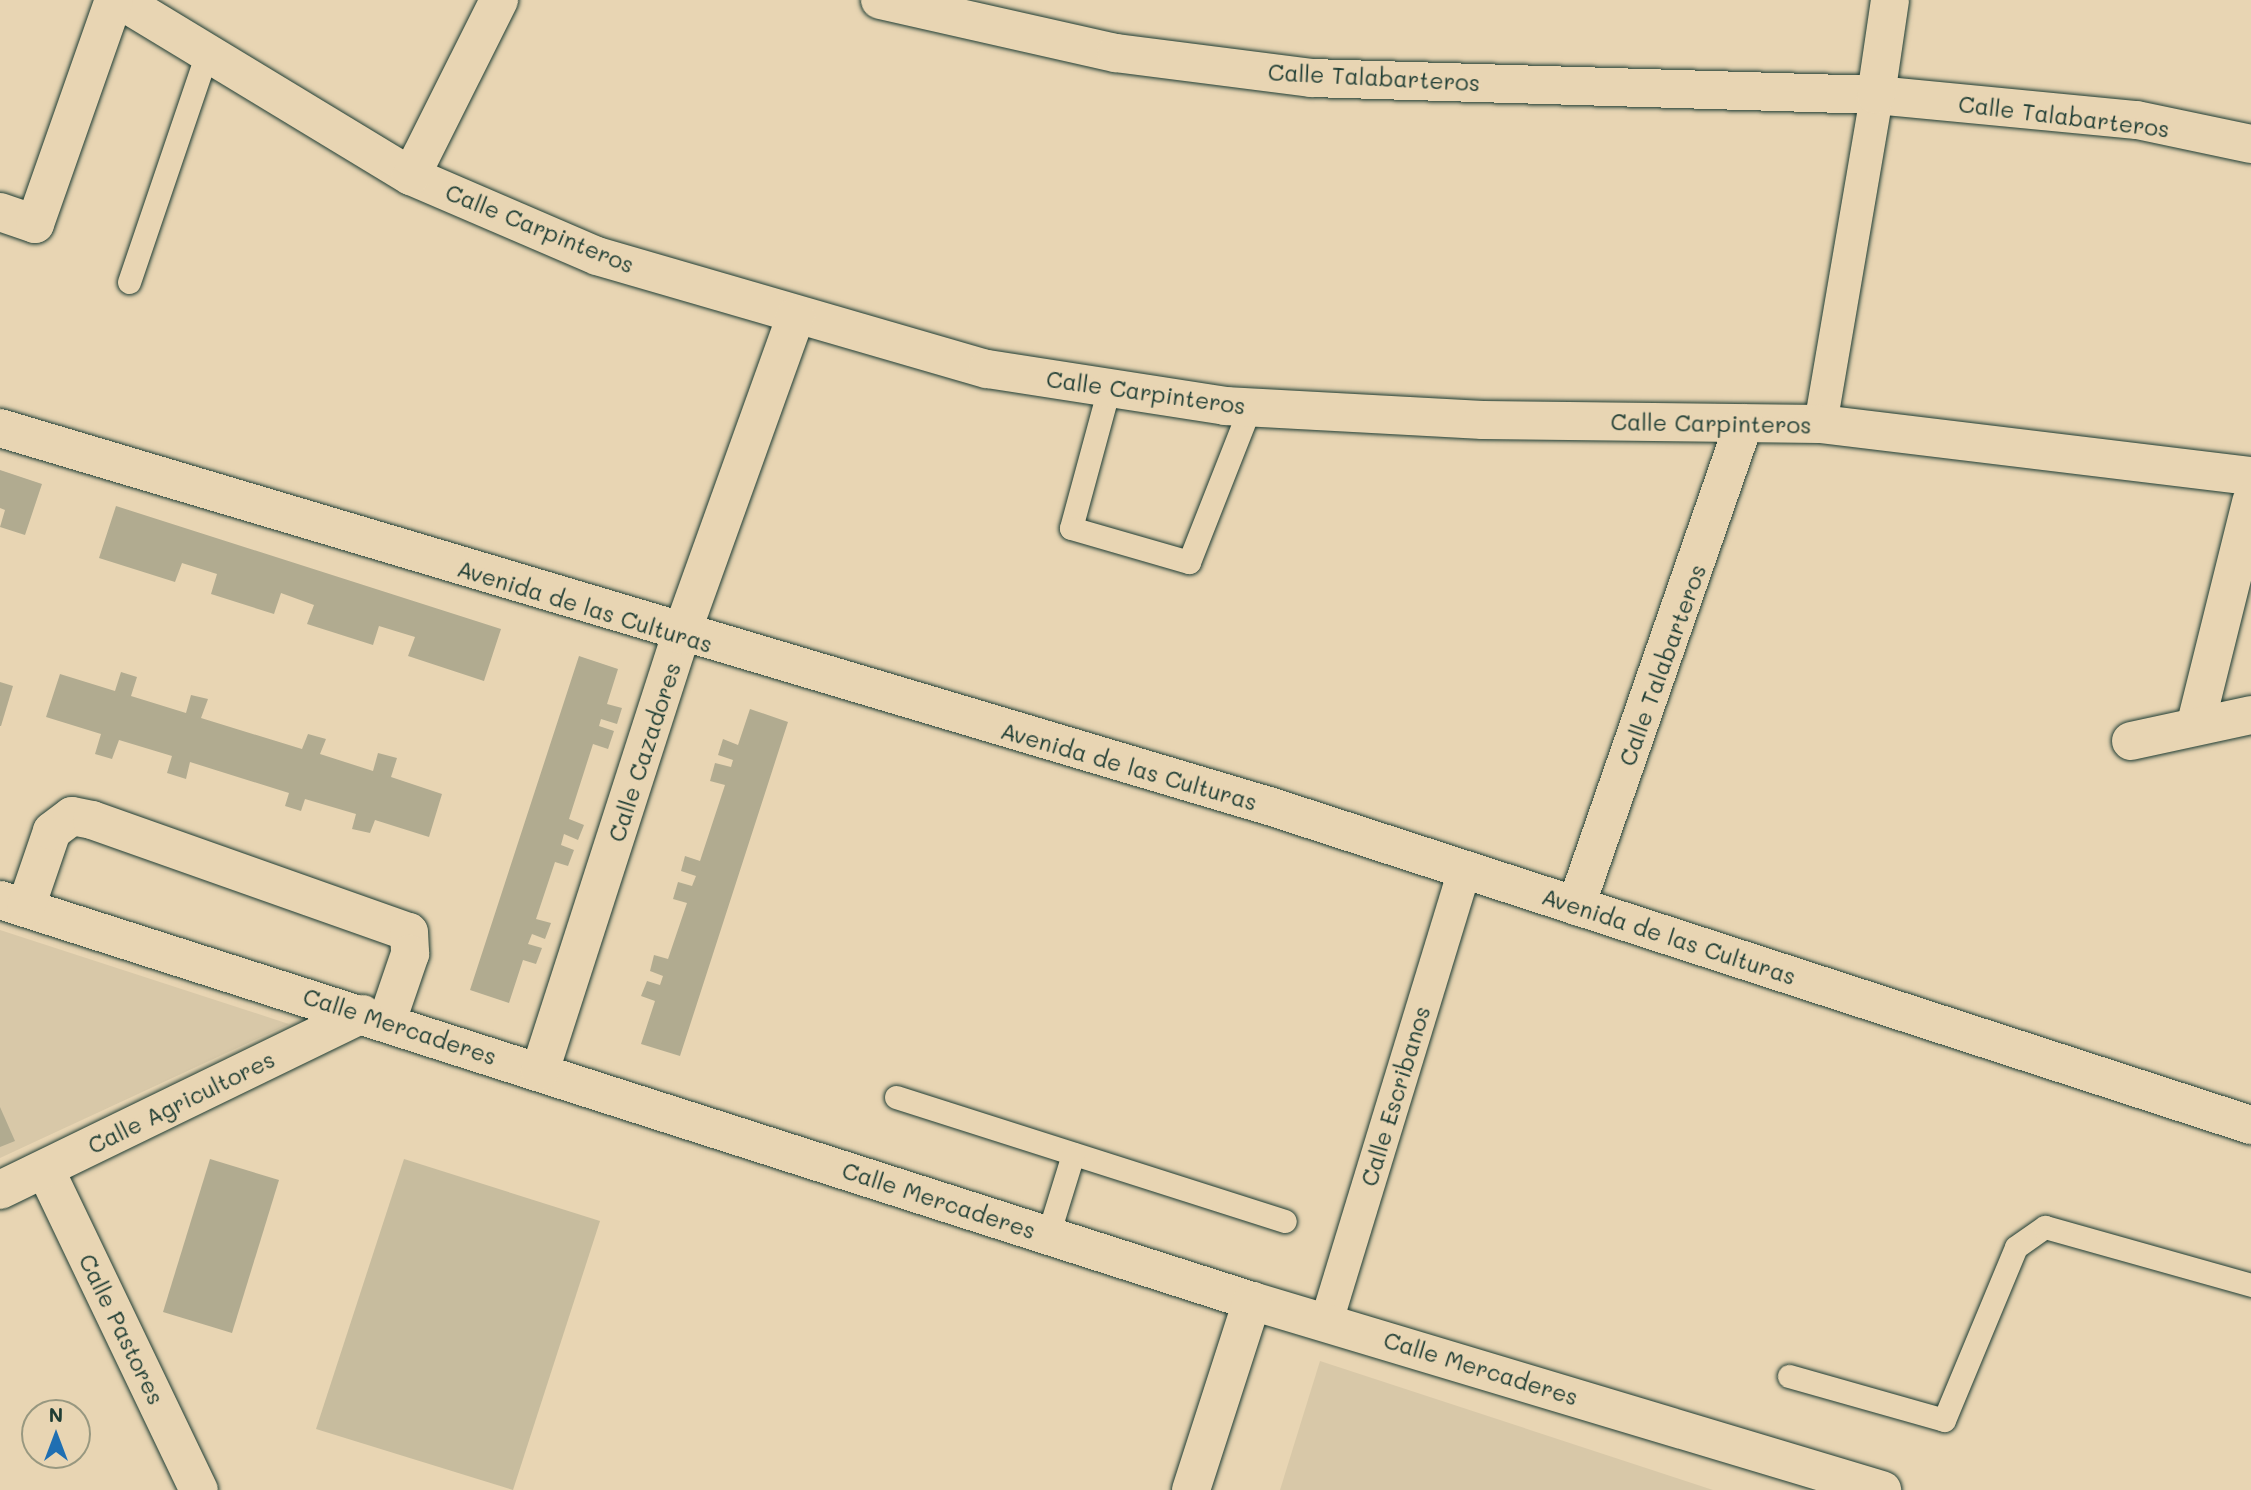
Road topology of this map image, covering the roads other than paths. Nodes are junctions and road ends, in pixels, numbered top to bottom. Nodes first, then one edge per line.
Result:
1 (114, 0) edge
2 (120, 0) edge
3 (499, 0) edge
4 (880, 0) edge
5 (1890, 0) edge
6 (207, 53) junction
7 (1876, 95) junction
8 (2251, 144) edge
9 (411, 176) junction
10 (0, 212) edge
11 (129, 282) dead end
12 (796, 316) junction
13 (1109, 388) junction
14 (1250, 407) junction
15 (1744, 423) junction
16 (1821, 424) junction
17 (0, 428) edge
18 (2251, 476) edge
19 (2251, 502) edge
20 (681, 635) junction
21 (2251, 715) edge
22 (2196, 723) junction
23 (2131, 741) dead end
24 (1464, 871) junction
25 (13, 904) edge
26 (1576, 906) junction
27 (375, 1018) junction
28 (540, 1072) junction
29 (896, 1097) dead end
30 (2251, 1125) edge
31 (1073, 1154) junction
32 (45, 1169) junction
33 (0, 1190) edge
34 (1285, 1222) dead end
35 (1048, 1235) junction
36 (2251, 1285) edge
37 (1252, 1301) junction
38 (1326, 1321) junction
39 (1789, 1376) dead end
40 (199, 1490) edge
41 (1191, 1490) edge
42 (1882, 1490) edge

1 - 10 street
2 - 6 street, Calle Carpinteros
3 - 9 street
4 - 7 street, Calle Talabarteros
5 - 7 street
6 - 9 street, Calle Carpinteros
6 - 11 lane
7 - 8 street, Calle Talabarteros
7 - 16 street
9 - 12 street, Calle Carpinteros
12 - 13 street, Calle Carpinteros
12 - 20 street, Calle Cazadores
13 - 14 street, Calle Carpinteros
13 - 14 lane
14 - 15 street, Calle Carpinteros
15 - 16 street, Calle Carpinteros
15 - 26 street, Calle Talabarteros
16 - 18 street, Calle Carpinteros
17 - 20 street, Avenida de las Culturas
19 - 22 street
20 - 24 street, Avenida de las Culturas
20 - 28 street, Calle Cazadores
21 - 22 street
22 - 23 street
24 - 26 street, Avenida de las Culturas
24 - 38 street, Calle Escribanos
25 - 27 street, Calle Mercaderes
25 - 27 street
26 - 30 street, Avenida de las Culturas
27 - 28 street, Calle Mercaderes
27 - 32 street, Calle Agricultores
28 - 35 street, Calle Mercaderes
29 - 31 lane
31 - 34 lane
31 - 35 lane
32 - 33 street, Calle Agricultores
32 - 40 street, Calle Pastores
35 - 37 street, Calle Mercaderes
36 - 39 lane
37 - 38 street, Calle Mercaderes
37 - 41 street
38 - 42 street, Calle Mercaderes

